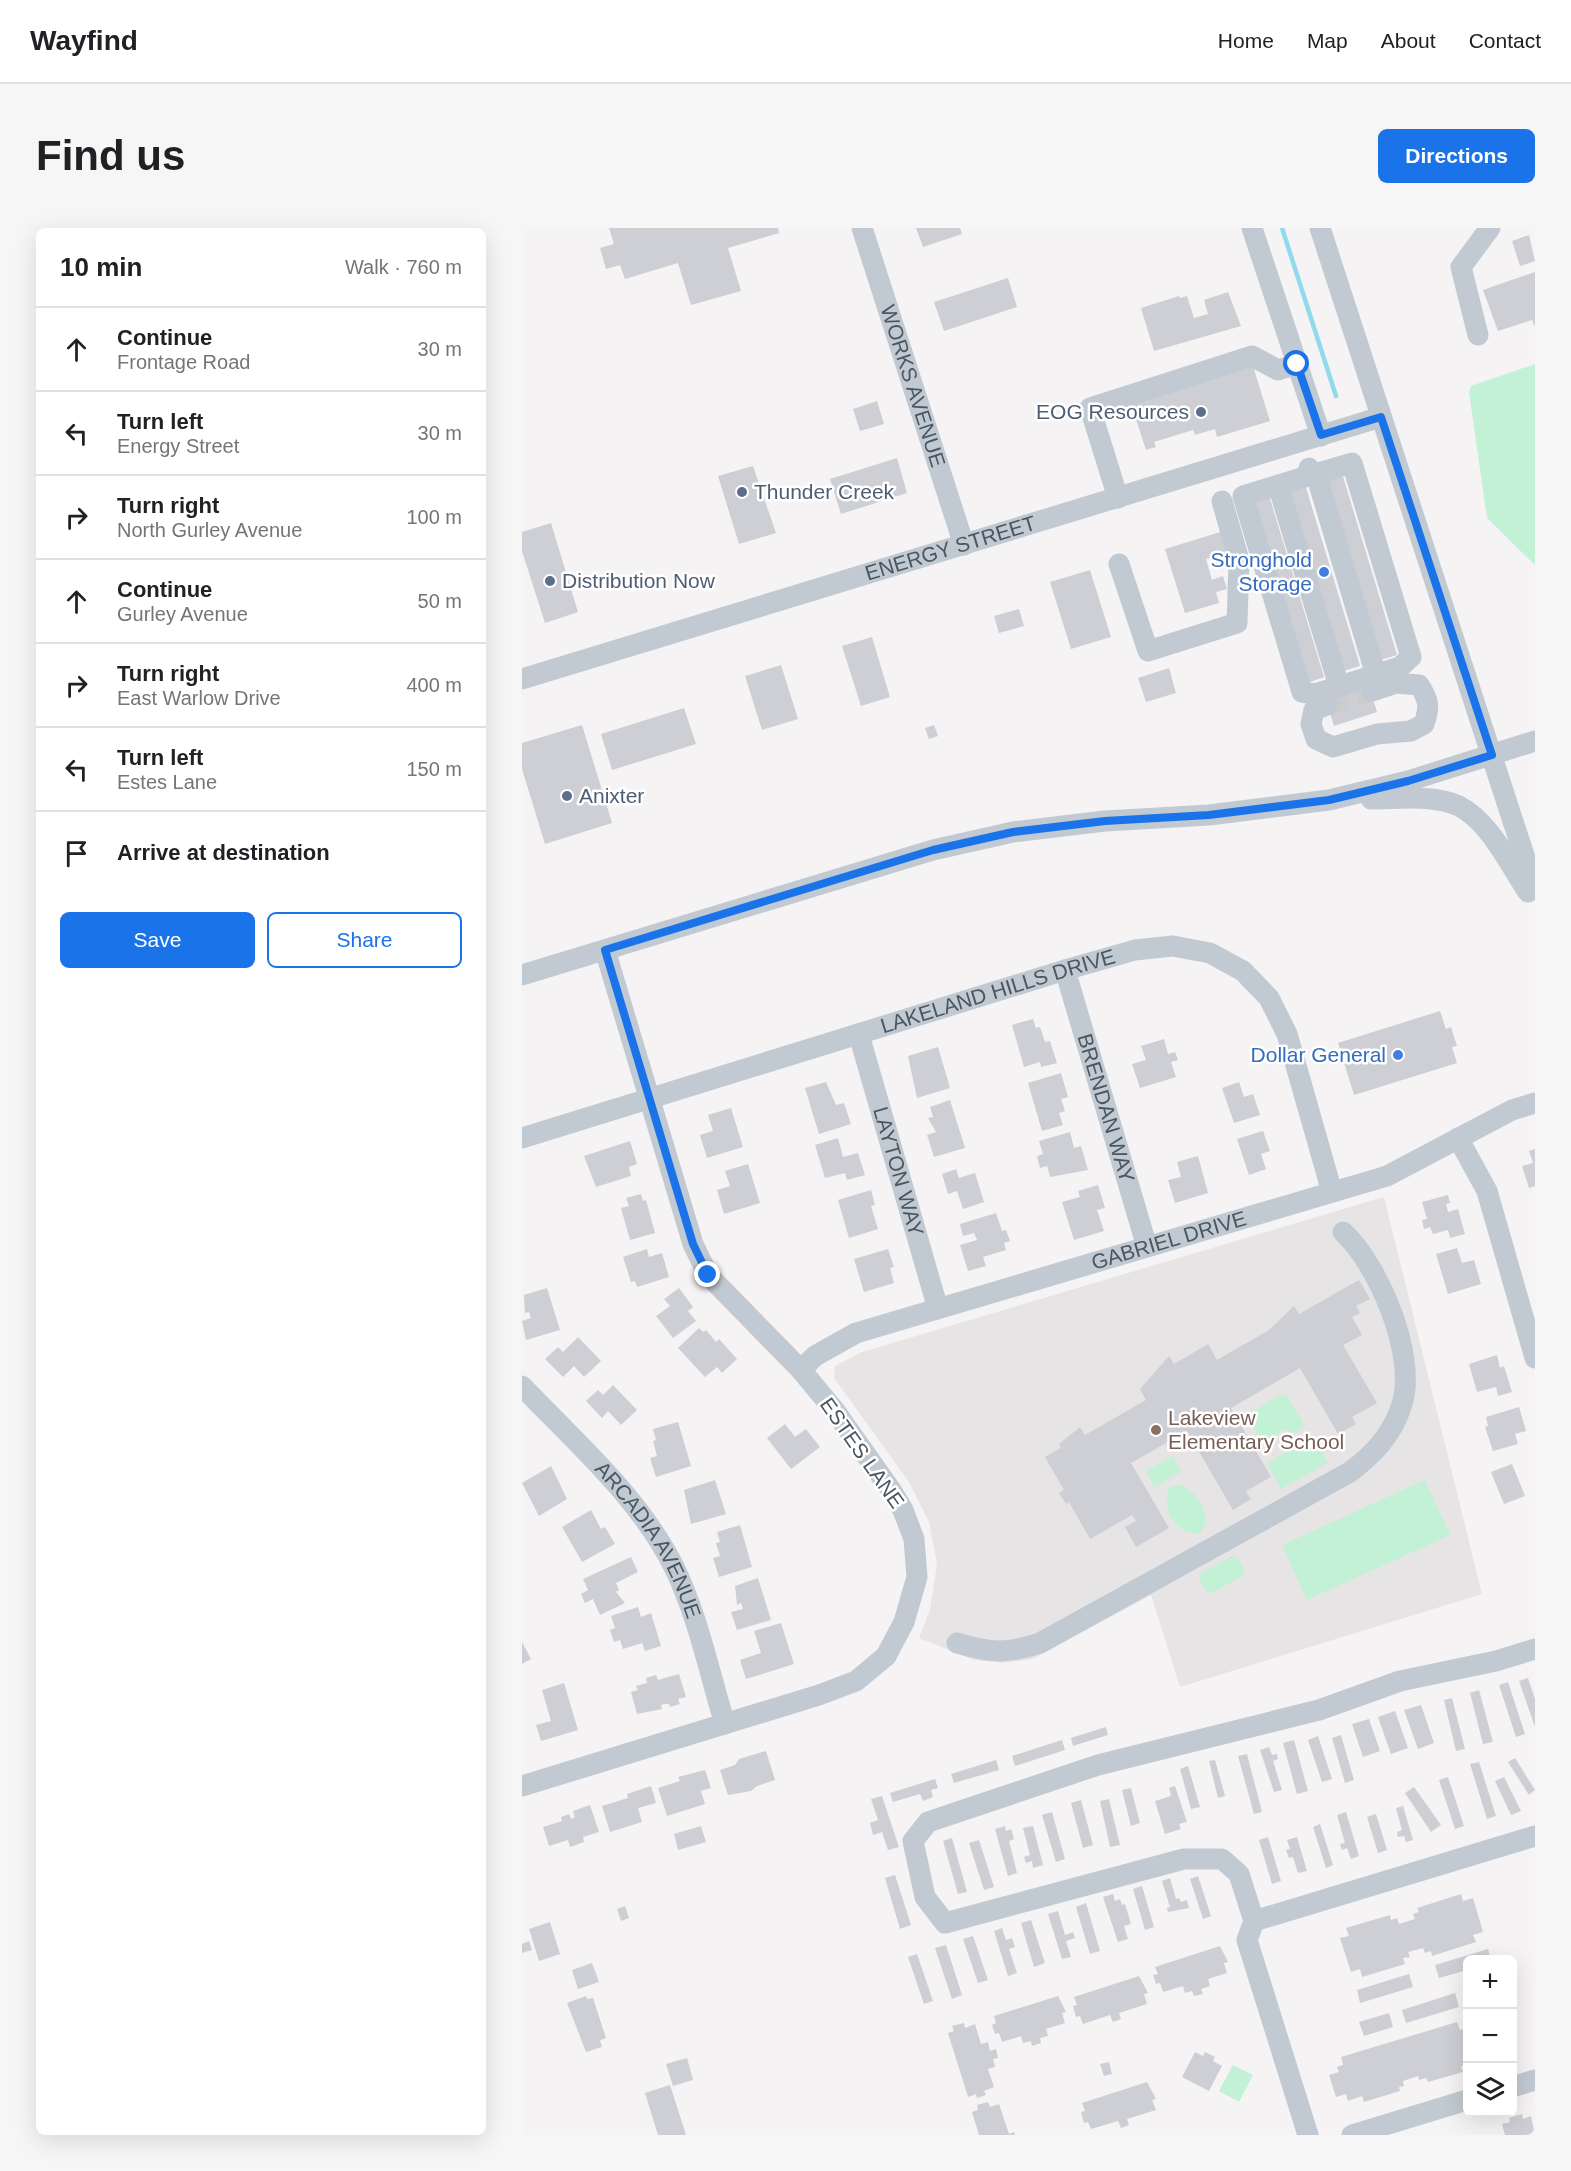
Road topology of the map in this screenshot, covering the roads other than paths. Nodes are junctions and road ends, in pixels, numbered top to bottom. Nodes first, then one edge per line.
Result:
1 (862, 228) edge
2 (1252, 228) edge
3 (1320, 228) edge
4 (1490, 228) edge
5 (1478, 335) dead end
6 (1297, 364) junction
7 (1381, 417) junction
8 (1321, 435) junction
9 (1312, 472) junction
10 (1278, 485) junction
11 (1118, 498) junction
12 (1222, 501) dead end
13 (964, 545) junction
14 (1119, 564) dead end
15 (522, 679) edge
16 (1373, 683) junction
17 (1339, 686) junction
18 (1327, 705) tunnel mouth
19 (1535, 741) edge
20 (1492, 755) junction
21 (1329, 800) junction
22 (1535, 889) edge
23 (1535, 902) edge
24 (605, 950) junction
25 (1065, 970) junction
26 (522, 975) edge
27 (859, 1035) junction
28 (650, 1098) junction
29 (1535, 1103) edge
30 (522, 1138) edge
31 (1458, 1138) junction
32 (1332, 1192) junction
33 (1343, 1232) dead end
34 (1147, 1247) junction
35 (938, 1310) junction
36 (1535, 1358) edge
37 (801, 1371) junction
38 (522, 1386) edge
39 (957, 1643) dead end
40 (1535, 1649) edge
41 (725, 1724) junction
42 (522, 1786) edge
43 (1535, 1836) edge
44 (1254, 1921) junction
45 (1535, 2080) edge
46 (1517, 2085) edge
47 (1463, 2101) edge
48 (1308, 2135) edge
49 (1352, 2135) edge

1 - 13 street, WORKS AVENUE
2 - 6 street
3 - 7 street
4 - 5 street
6 - 8 street
6 - 11 street
7 - 8 street, ENERGY STREET
7 - 20 street
8 - 11 street, ENERGY STREET
9 - 10 street
9 - 16 street
9 - 16 street
10 - 17 street
10 - 17 street
11 - 13 street, ENERGY STREET
12 - 14 street
13 - 15 street, ENERGY STREET
16 - 17 street
16 - 18 street
19 - 20 street
20 - 21 street
20 - 22 street
21 - 23 street
21 - 24 street
24 - 26 street
24 - 28 street, ESTES LANE
25 - 27 street, LAKELAND HILLS DRIVE
25 - 32 street, LAKELAND HILLS DRIVE
25 - 34 street, BRENDAN WAY
27 - 28 street, LAKELAND HILLS DRIVE
27 - 35 street, LAYTON WAY
28 - 30 street, LAKELAND HILLS DRIVE
28 - 37 street, ESTES LANE
29 - 31 street, GABRIEL DRIVE
31 - 32 street, GABRIEL DRIVE
31 - 36 street
32 - 34 street, GABRIEL DRIVE
33 - 39 street
34 - 35 street, GABRIEL DRIVE
35 - 37 street, GABRIEL DRIVE
37 - 41 street, ESTES LANE
38 - 41 street, ARCADIA AVENUE
40 - 44 street
41 - 42 street, ESTES LANE
43 - 44 street
44 - 48 street
45 - 46 street
47 - 49 street

